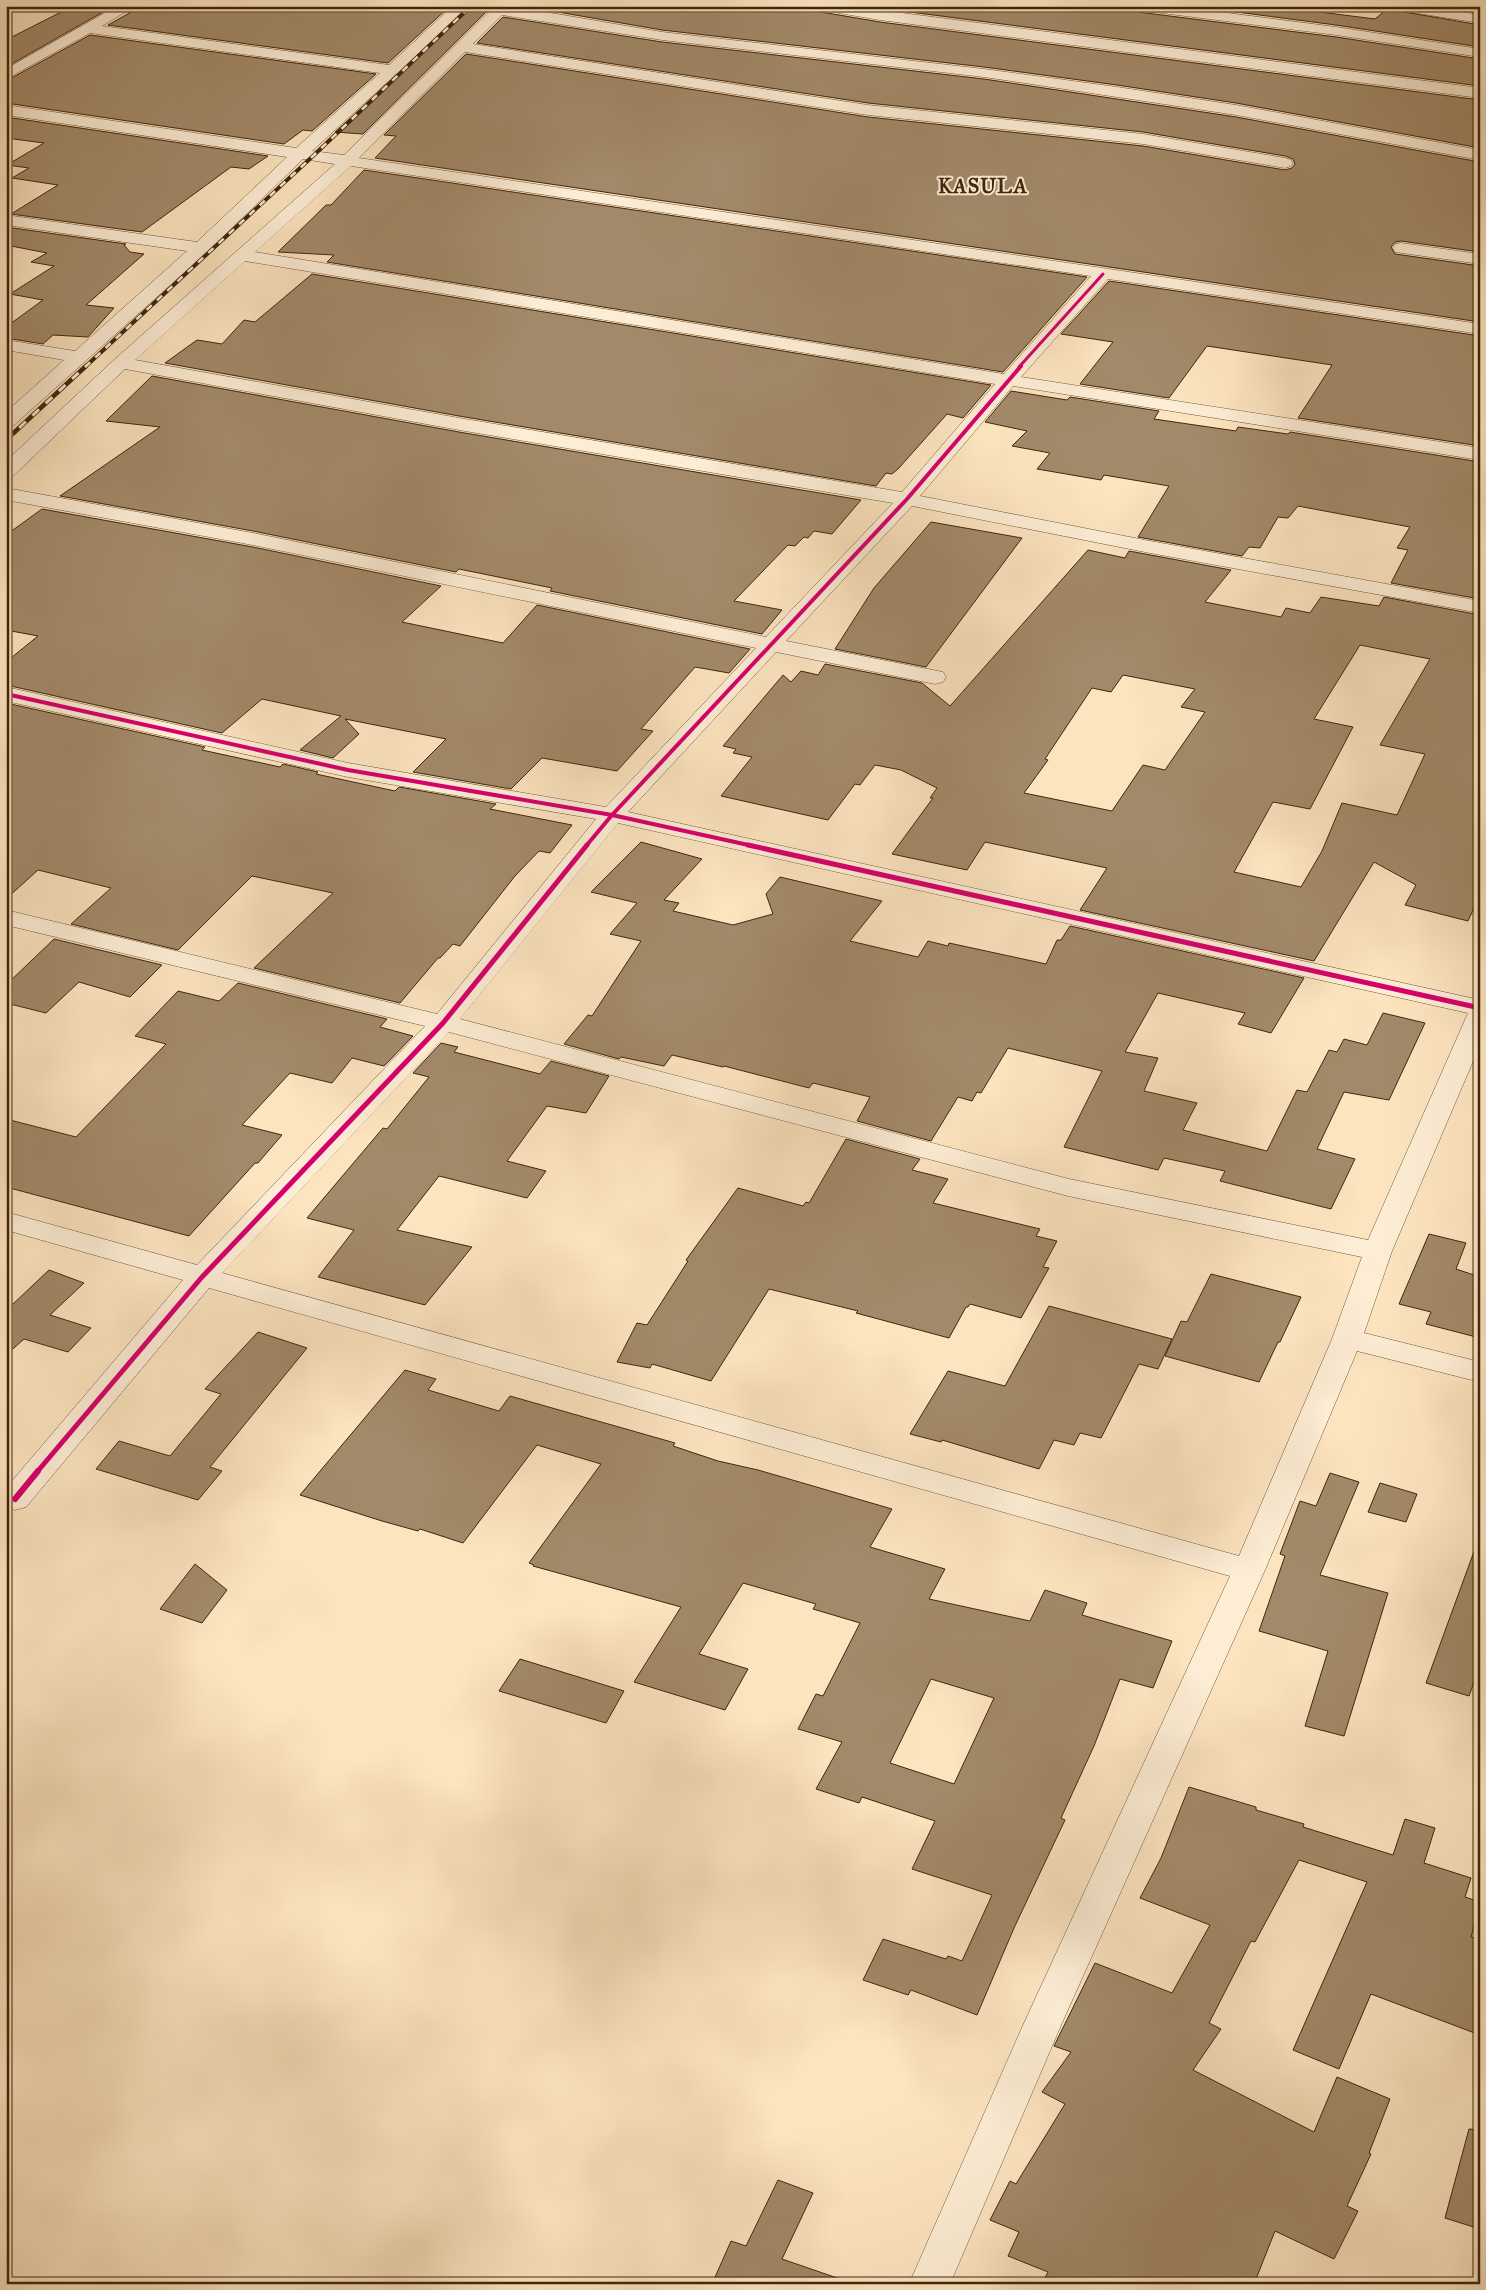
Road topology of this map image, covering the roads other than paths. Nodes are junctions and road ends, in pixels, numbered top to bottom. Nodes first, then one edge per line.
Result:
1 (128, 6) edge
2 (462, 6) edge
3 (822, 6) edge
4 (1138, 6) edge
5 (1397, 6) edge
6 (502, 8) edge
7 (1480, 20) edge
8 (90, 29) junction
9 (461, 47) junction
10 (1480, 53) edge
11 (394, 70) junction
12 (6, 75) edge
13 (1480, 93) edge
14 (6, 110) edge
15 (298, 154) junction
16 (1480, 155) edge
17 (347, 161) junction
18 (1285, 163) dead end
19 (6, 220) edge
20 (201, 248) junction
21 (1401, 248) dead end
22 (240, 254) junction
23 (1480, 260) edge
24 (1103, 274) junction
25 (1480, 329) edge
26 (6, 345) edge
27 (77, 357) junction
28 (121, 363) junction
29 (1008, 380) junction
30 (6, 422) edge
31 (1480, 454) edge
32 (6, 472) edge
33 (6, 494) edge
34 (907, 499) junction
35 (1480, 607) edge
36 (772, 643) junction
37 (935, 677) dead end
38 (6, 694) edge
39 (612, 815) junction
40 (6, 917) edge
41 (1480, 1008) edge
42 (1480, 1014) edge
43 (443, 1023) junction
44 (6, 1220) edge
45 (1378, 1251) junction
46 (202, 1277) junction
47 (1347, 1339) junction
48 (1480, 1372) edge
49 (16, 1499) dead end
50 (1249, 1570) junction
51 (929, 2284) edge

1 - 8 street
2 - 11 street
3 - 13 street
4 - 10 street
5 - 7 street
6 - 9 street
6 - 16 street
8 - 11 street
8 - 12 street
9 - 17 street
9 - 18 street
11 - 15 street
14 - 15 street
15 - 17 street
15 - 20 street
17 - 22 street
17 - 24 street
19 - 20 street
20 - 27 street
21 - 23 street
22 - 28 street
22 - 29 street
24 - 25 street
24 - 29 street
26 - 27 street
27 - 30 street
28 - 32 street
28 - 34 street
29 - 31 street
29 - 34 street
33 - 36 street
34 - 35 street
34 - 36 street
36 - 37 street
36 - 39 street
38 - 39 street
39 - 41 street
39 - 43 street
40 - 43 street
42 - 45 street
43 - 45 street
43 - 46 street
44 - 46 street
45 - 47 street
46 - 49 street
46 - 50 street
47 - 48 street
47 - 50 street
50 - 51 street

